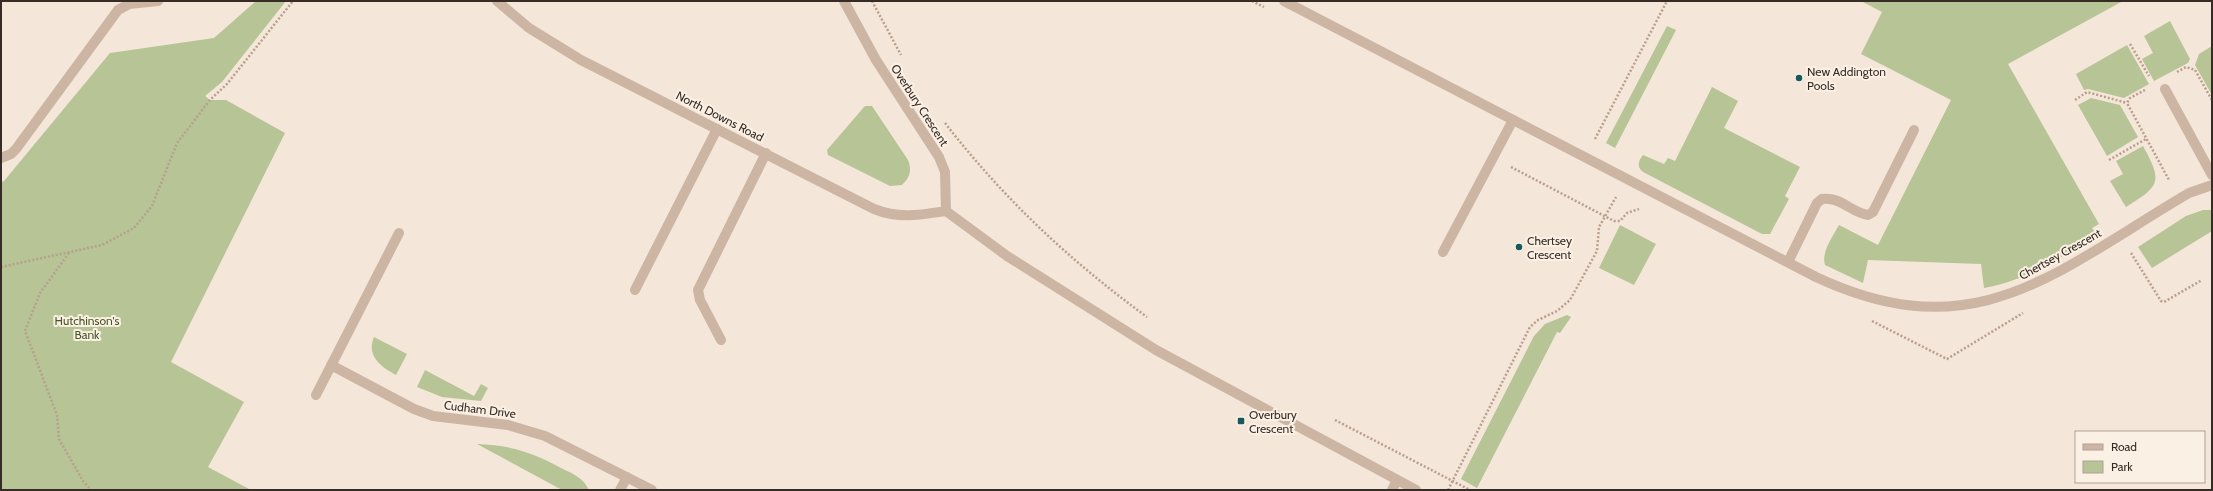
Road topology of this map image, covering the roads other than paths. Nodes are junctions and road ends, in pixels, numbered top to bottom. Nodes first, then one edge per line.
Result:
1 (158, 1) edge
2 (497, 1) edge
3 (844, 1) edge
4 (1284, 1) edge
5 (2165, 89) dead end
6 (1513, 120) junction
7 (717, 129) junction
8 (1914, 130) dead end
9 (766, 154) junction
10 (1, 158) edge
11 (2212, 176) edge
12 (2212, 185) edge
13 (946, 210) junction
14 (399, 233) dead end
15 (1443, 252) dead end
16 (1788, 262) junction
17 (635, 290) dead end
18 (721, 340) dead end
19 (331, 365) junction
20 (316, 395) dead end
21 (627, 477) junction
22 (1397, 480) junction
23 (620, 490) edge
24 (652, 490) edge
25 (1392, 490) edge
26 (1416, 490) edge

1 - 10 street
2 - 7 street, North Downs Road
3 - 13 street, Overbury Crescent
4 - 6 street, Chertsey Crescent
5 - 11 street
6 - 15 street
6 - 16 street, Chertsey Crescent
7 - 9 street, North Downs Road
7 - 17 street
8 - 16 street
9 - 13 street, North Downs Road
9 - 18 street
12 - 16 street, Chertsey Crescent
13 - 22 street
14 - 19 street
19 - 20 street
19 - 21 street, Cudham Drive
21 - 23 street
21 - 24 street, Cudham Drive
22 - 25 street
22 - 26 street

